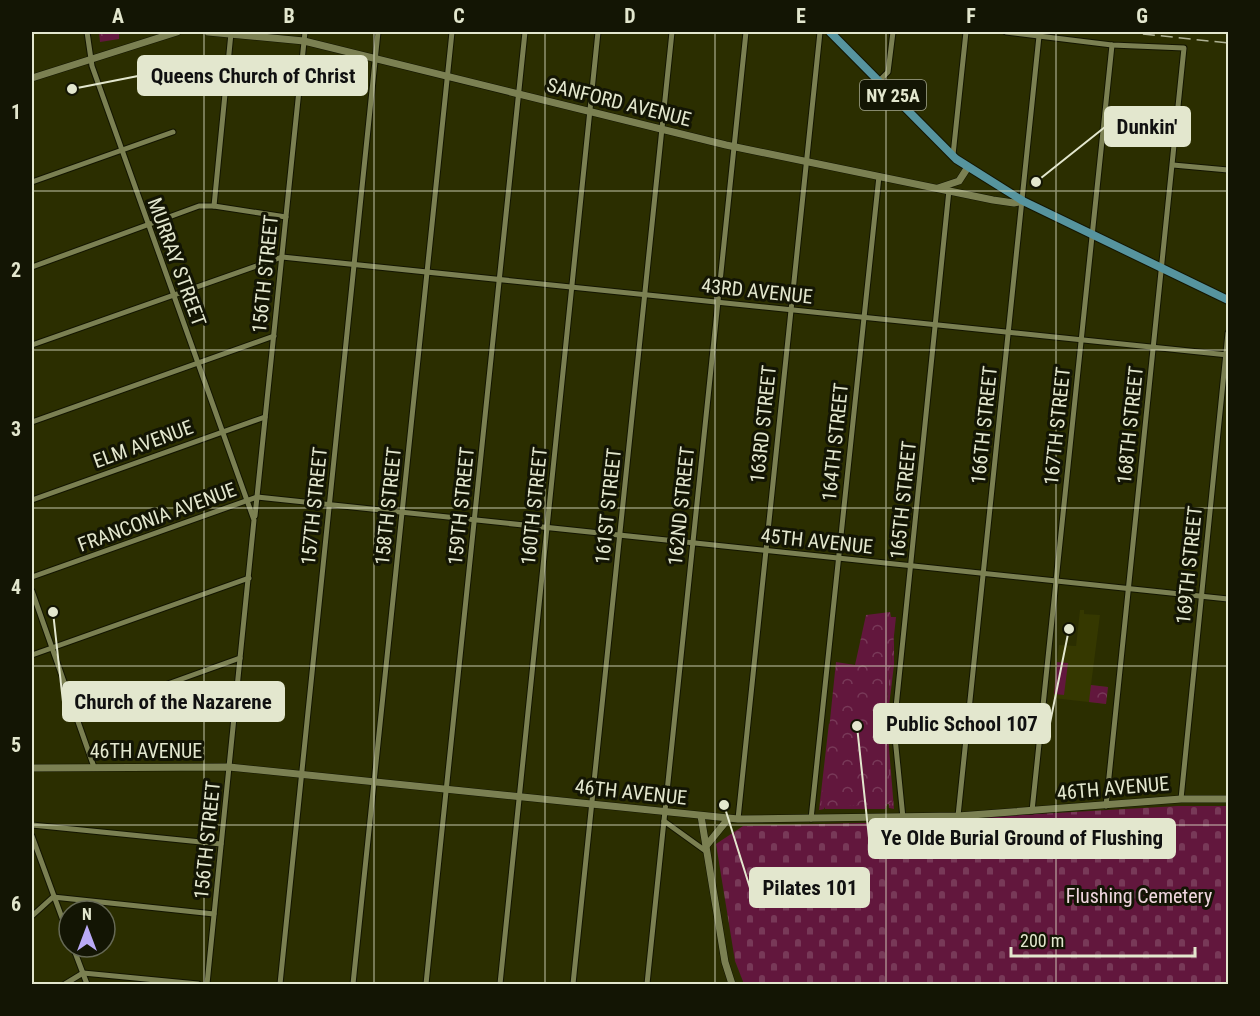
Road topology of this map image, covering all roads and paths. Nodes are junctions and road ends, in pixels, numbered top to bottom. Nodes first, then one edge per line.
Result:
1 (87, 32) edge
2 (177, 32) edge
3 (208, 32) edge
4 (305, 32) edge
5 (378, 32) edge
6 (452, 32) edge
7 (525, 32) edge
8 (598, 32) edge
9 (672, 32) edge
10 (746, 32) edge
11 (820, 32) edge
12 (830, 32) edge
13 (893, 32) edge
14 (966, 32) edge
15 (1006, 32) edge
16 (231, 33) junction
17 (1039, 36) junction
18 (304, 41) junction
19 (1112, 45) junction
20 (90, 58) junction
21 (376, 58) junction
22 (447, 76) junction
23 (32, 78) edge
24 (879, 81) junction
25 (519, 93) junction
26 (590, 111) junction
27 (662, 129) junction
28 (173, 132) dead end
29 (733, 146) junction
30 (121, 150) junction
31 (955, 158) junction
32 (806, 161) junction
33 (1173, 165) junction
34 (968, 167) junction
35 (1228, 170) edge
36 (879, 176) junction
37 (32, 182) edge
38 (949, 188) junction
39 (1023, 201) junction
40 (214, 206) junction
41 (286, 217) junction
42 (148, 226) junction
43 (1092, 234) junction
44 (282, 257) junction
45 (355, 265) junction
46 (32, 267) edge
47 (1162, 268) junction
48 (427, 272) junction
49 (499, 280) junction
50 (572, 287) junction
51 (173, 295) junction
52 (645, 295) junction
53 (1228, 300) edge
54 (717, 303) junction
55 (790, 310) junction
56 (863, 318) junction
57 (936, 325) junction
58 (1008, 333) junction
59 (1228, 333) edge
60 (274, 336) junction
61 (1081, 340) junction
62 (32, 345) edge
63 (1153, 347) junction
64 (1227, 355) edge
65 (197, 364) junction
66 (265, 417) junction
67 (32, 422) edge
68 (222, 432) junction
69 (257, 497) junction
70 (32, 500) edge
71 (247, 501) junction
72 (330, 505) junction
73 (402, 513) junction
74 (254, 520) junction
75 (474, 520) junction
76 (547, 528) junction
77 (620, 536) junction
78 (693, 543) junction
79 (765, 551) junction
80 (838, 558) junction
81 (911, 566) junction
82 (983, 573) junction
83 (32, 578) edge
84 (249, 578) junction
85 (1056, 581) junction
86 (1129, 588) junction
87 (32, 591) edge
88 (1201, 596) junction
89 (1228, 598) edge
90 (52, 648) junction
91 (32, 655) edge
92 (240, 658) junction
93 (76, 717) junction
94 (94, 767) junction
95 (229, 767) junction
96 (32, 768) edge
97 (302, 775) junction
98 (374, 782) junction
99 (447, 790) junction
100 (519, 797) junction
101 (1180, 799) junction
102 (1228, 799) edge
103 (592, 805) junction
104 (1106, 806) junction
105 (1032, 811) junction
106 (665, 813) junction
107 (701, 816) junction
108 (958, 816) junction
109 (903, 818) junction
110 (728, 819) junction
111 (738, 819) junction
112 (811, 819) junction
113 (664, 821) junction
114 (32, 825) edge
115 (32, 836) edge
116 (221, 844) junction
117 (706, 849) junction
118 (53, 897) junction
119 (57, 907) edge
120 (214, 914) junction
121 (32, 916) edge
122 (78, 959) edge
123 (83, 973) junction
124 (65, 984) edge
125 (87, 984) edge
126 (198, 984) edge
127 (207, 984) edge
128 (280, 984) edge
129 (353, 984) edge
130 (426, 984) edge
131 (500, 984) edge
132 (573, 984) edge
133 (647, 984) edge
134 (732, 984) edge

1 - 20 street, MURRAY STREET
2 - 20 street
3 - 16 street, SANFORD AVENUE
4 - 18 street, 156TH STREET
5 - 21 street, 157TH STREET
6 - 22 street, 158TH STREET
7 - 25 street, 159TH STREET
8 - 26 street, 160TH STREET
9 - 27 street, 161ST STREET
10 - 29 street, 162ND STREET
11 - 32 street, 163RD STREET
12 - 24 main road, NY 25A
13 - 24 street
14 - 31 street
15 - 17 street
16 - 18 street, SANFORD AVENUE
16 - 40 street
17 - 19 street
17 - 39 street, 166TH STREET
18 - 21 street, SANFORD AVENUE
18 - 41 street, 156TH STREET
19 - 33 street, 168TH STREET
19 - 43 street, 167TH STREET
20 - 23 street
20 - 30 street, MURRAY STREET
21 - 22 street, SANFORD AVENUE
21 - 45 street, 157TH STREET
22 - 25 street, SANFORD AVENUE
22 - 48 street, 158TH STREET
24 - 31 main road, NY 25A
25 - 26 street, SANFORD AVENUE
25 - 49 street, 159TH STREET
26 - 27 street, SANFORD AVENUE
26 - 50 street, 160TH STREET
27 - 29 street, SANFORD AVENUE
27 - 52 street, 161ST STREET
28 - 30 street
29 - 32 street, SANFORD AVENUE
29 - 54 street, 162ND STREET
30 - 37 street
30 - 42 street, MURRAY STREET
31 - 34 main road
32 - 36 street, SANFORD AVENUE
32 - 55 street, 163RD STREET
33 - 35 street
33 - 47 street, 168TH STREET
34 - 38 street
34 - 39 main road
36 - 38 street, SANFORD AVENUE
36 - 56 street, 164TH STREET
38 - 39 street, SANFORD AVENUE
38 - 57 street, 165TH STREET
39 - 43 main road
39 - 58 street, 166TH STREET
40 - 41 street
40 - 42 street
41 - 44 street, 156TH STREET
42 - 46 street
42 - 51 street, MURRAY STREET
43 - 47 main road
43 - 61 street, 167TH STREET
44 - 45 street, 43RD AVENUE
44 - 51 street
44 - 60 street, 156TH STREET
45 - 48 street, 43RD AVENUE
45 - 72 street, 157TH STREET
47 - 53 main road
47 - 63 street, 168TH STREET
48 - 49 street, 43RD AVENUE
48 - 73 street, 158TH STREET
49 - 50 street, 43RD AVENUE
49 - 75 street, 159TH STREET
50 - 52 street, 43RD AVENUE
50 - 76 street, 160TH STREET
51 - 62 street
51 - 65 street, MURRAY STREET
52 - 54 street, 43RD AVENUE
52 - 77 street, 161ST STREET
54 - 55 street, 43RD AVENUE
54 - 78 street, 162ND STREET
55 - 56 street, 43RD AVENUE
55 - 79 street, 163RD STREET
56 - 57 street, 43RD AVENUE
56 - 80 street, 164TH STREET
57 - 58 street, 43RD AVENUE
57 - 81 street, 165TH STREET
58 - 61 street, 43RD AVENUE
58 - 82 street, 166TH STREET
59 - 64 street, 169TH STREET
60 - 65 street
60 - 66 street, 156TH STREET
61 - 63 street, 43RD AVENUE
61 - 85 street, 167TH STREET
63 - 64 street, 43RD AVENUE
63 - 86 street, 168TH STREET
64 - 88 street, 169TH STREET
65 - 67 street
65 - 68 street, MURRAY STREET
66 - 68 street, ELM AVENUE
66 - 69 street, 156TH STREET
68 - 70 street, ELM AVENUE
68 - 71 street, MURRAY STREET
69 - 71 street, FRANCONIA AVENUE
69 - 72 street, FRANCONIA AVENUE
69 - 74 street, 156TH STREET
71 - 74 street, 156TH STREET
71 - 83 street, FRANCONIA AVENUE
72 - 73 street, FRANCONIA AVENUE
72 - 97 street, 157TH STREET
73 - 75 street, 45TH AVENUE
73 - 98 street, 158TH STREET
74 - 84 street, 156TH STREET
75 - 76 street, 45TH AVENUE
75 - 99 street, 159TH STREET
76 - 77 street, 45TH AVENUE
76 - 100 street, 160TH STREET
77 - 78 street, 45TH AVENUE
77 - 103 street, 161ST STREET
78 - 79 street, 45TH AVENUE
78 - 106 street, 162ND STREET
79 - 80 street, 45TH AVENUE
79 - 111 street, 163RD STREET
80 - 81 street, 45TH AVENUE
80 - 112 street, 164TH STREET
81 - 82 street, 45TH AVENUE
81 - 109 street, 165TH STREET
82 - 85 street, 45TH AVENUE
82 - 108 street, 166TH STREET
84 - 90 street
84 - 92 street, 156TH STREET
85 - 86 street, 45TH AVENUE
85 - 105 street, 167TH STREET
86 - 88 street, 45TH AVENUE
86 - 104 street, 168TH STREET
87 - 90 street
88 - 89 street, 45TH AVENUE
88 - 101 street, 169TH STREET
90 - 91 street
90 - 93 street
92 - 93 street
92 - 95 street, 156TH STREET
93 - 94 street
94 - 95 street, 46TH AVENUE
94 - 96 street, 46TH AVENUE
95 - 97 street, 46TH AVENUE
95 - 116 street, 156TH STREET
97 - 98 street, 46TH AVENUE
97 - 128 street, 157TH STREET
98 - 99 street, 46TH AVENUE
98 - 129 street, 158TH STREET
99 - 100 street, 46TH AVENUE
99 - 130 street, 159TH STREET
100 - 103 street, 46TH AVENUE
100 - 131 street, 160TH STREET
101 - 102 street, 46TH AVENUE
101 - 104 street, 46TH AVENUE
103 - 106 street, 46TH AVENUE
103 - 132 street, 161ST STREET
104 - 105 street, 46TH AVENUE
105 - 108 street, 46TH AVENUE
106 - 107 street, 46TH AVENUE
106 - 113 street, 162ND STREET
107 - 110 street, 46TH AVENUE
107 - 117 street
108 - 109 street, 46TH AVENUE
109 - 112 street, 46TH AVENUE
110 - 111 street, 46TH AVENUE
110 - 117 street
111 - 112 street, 46TH AVENUE
113 - 117 street
113 - 133 street, 162ND STREET
114 - 116 street
115 - 118 street
116 - 120 street, 156TH STREET
117 - 134 street
118 - 119 street
118 - 120 street
118 - 121 street
120 - 127 street, 156TH STREET
122 - 123 street
123 - 124 street
123 - 125 street
123 - 126 street

